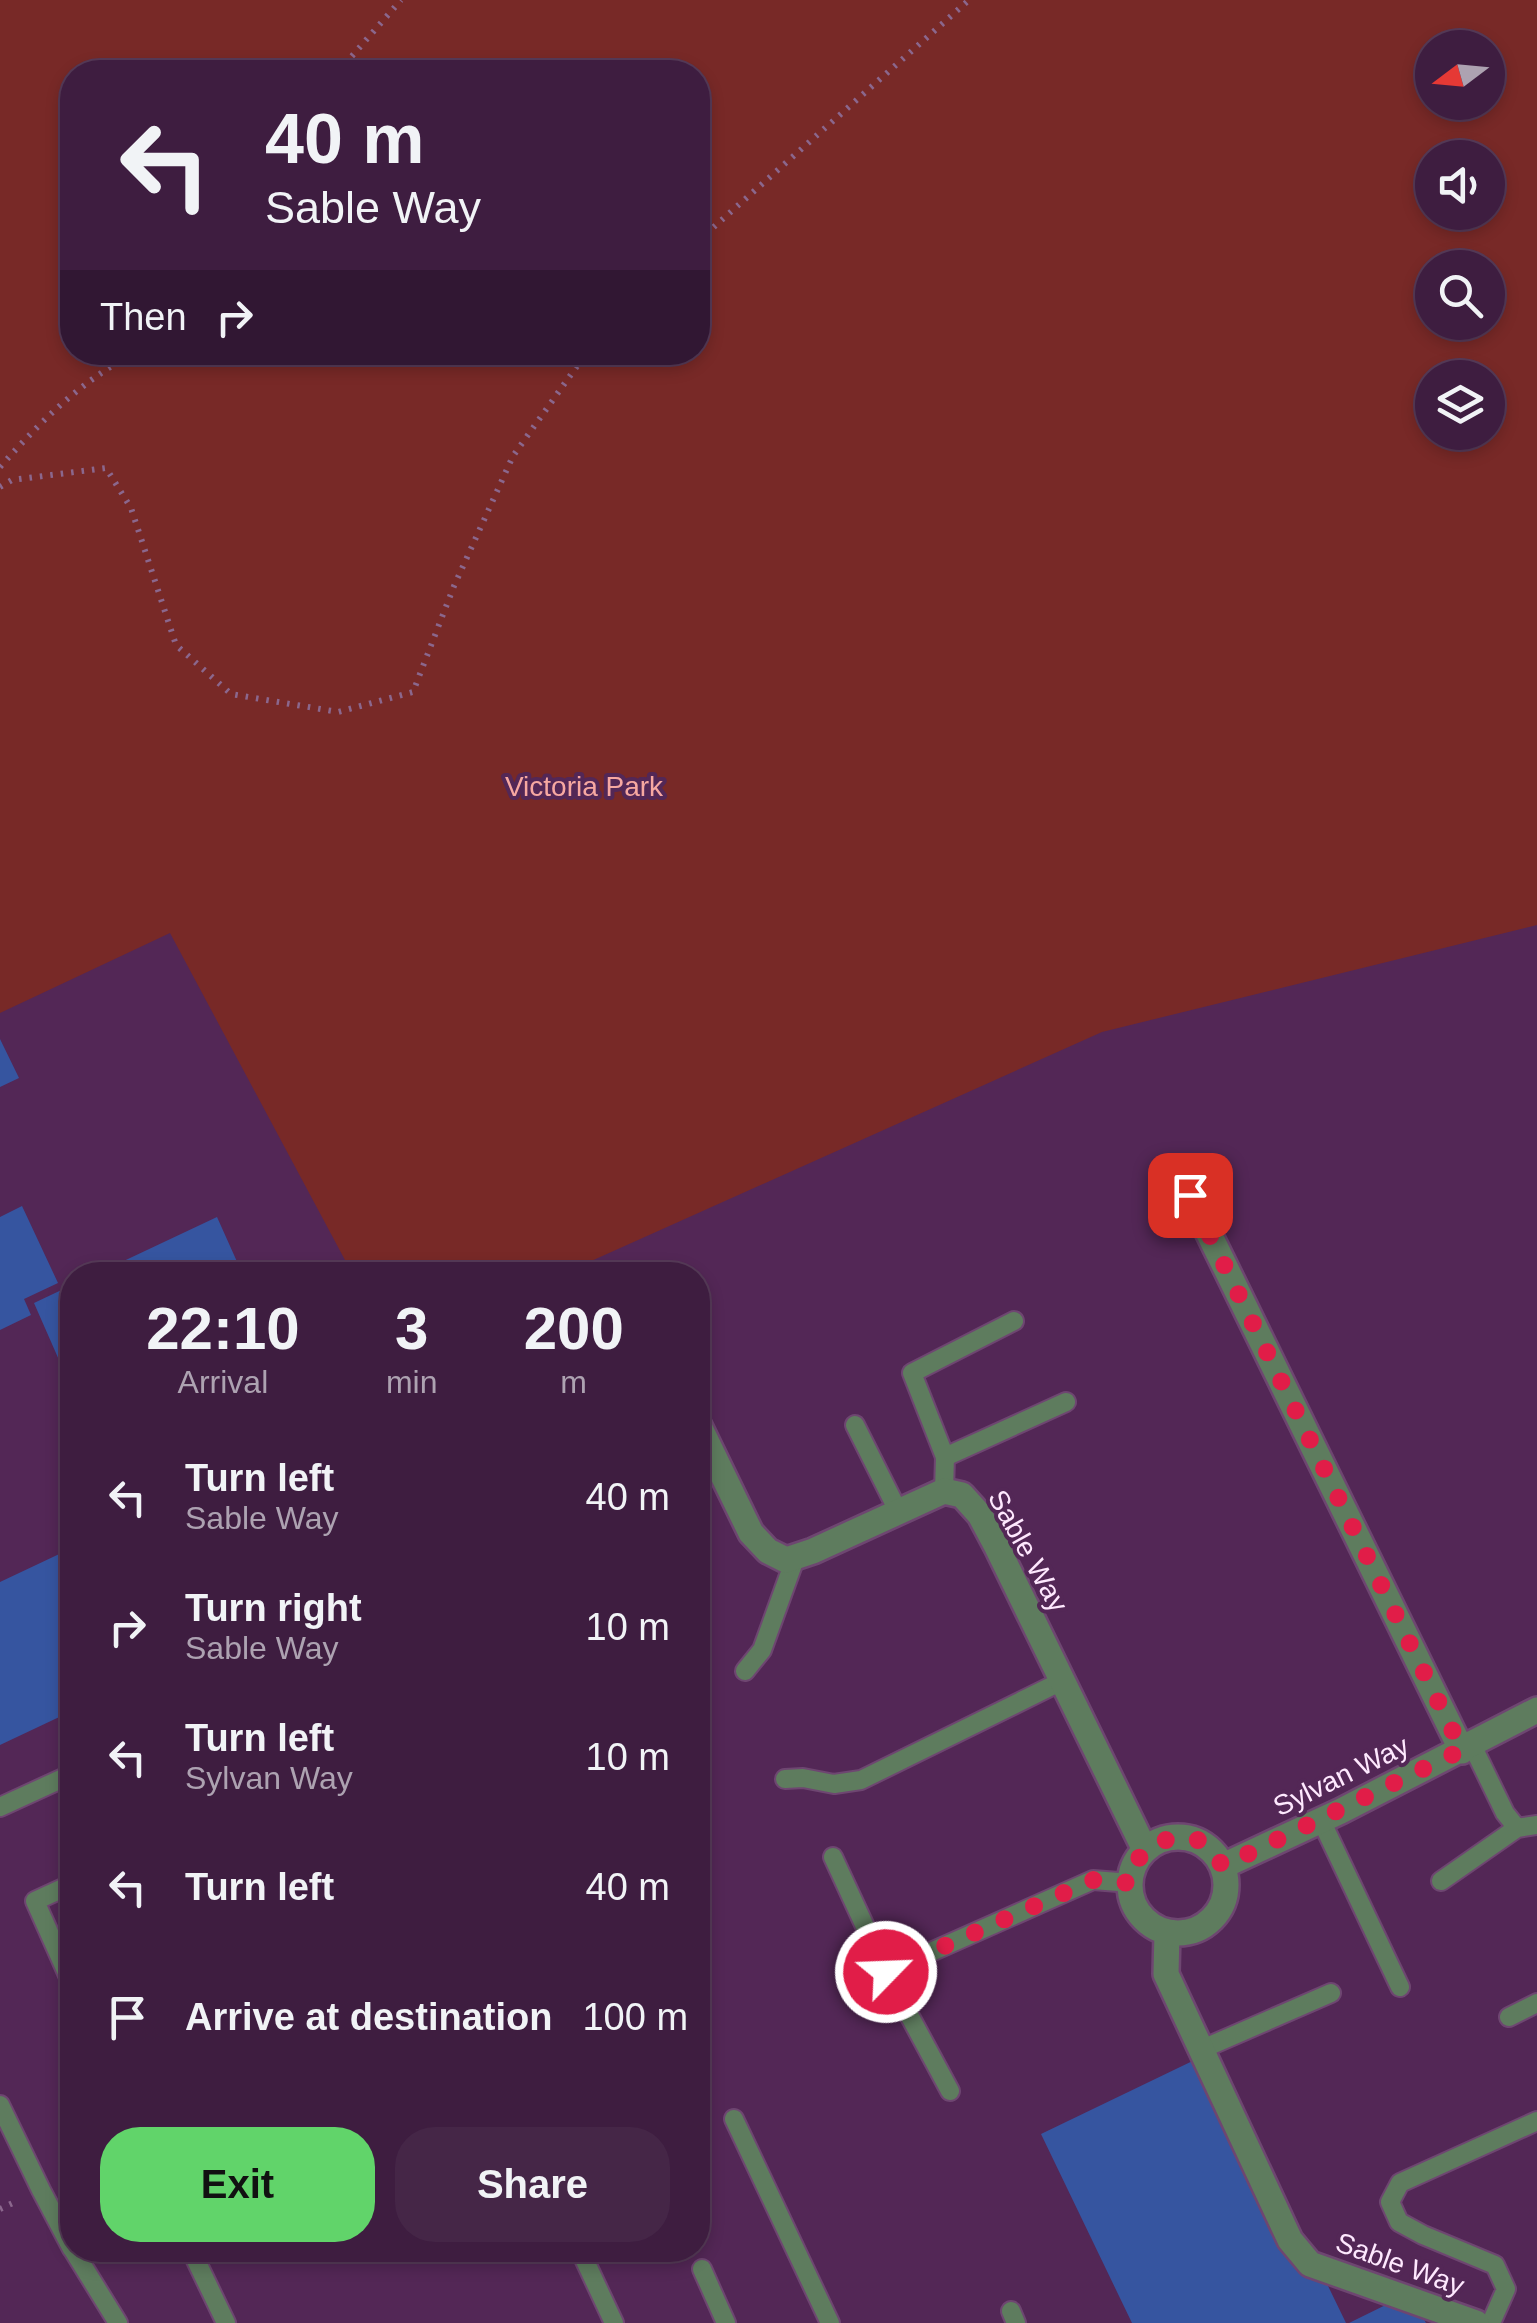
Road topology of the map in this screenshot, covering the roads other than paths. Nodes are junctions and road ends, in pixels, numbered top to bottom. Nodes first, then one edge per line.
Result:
1 (1190, 1195) dead end
2 (1014, 1320) dead end
3 (1066, 1402) dead end
4 (855, 1425) dead end
5 (710, 1449) edge
6 (946, 1457) junction
7 (944, 1491) junction
8 (898, 1511) junction
9 (796, 1556) junction
10 (745, 1671) dead end
11 (1062, 1681) junction
12 (1537, 1710) edge
13 (1467, 1748) junction
14 (785, 1779) dead end
15 (60, 1780) edge
16 (0, 1807) edge
17 (1321, 1820) junction
18 (1537, 1825) edge
19 (1517, 1828) junction
20 (1145, 1850) junction
21 (833, 1857) dead end
22 (1223, 1866) junction
23 (1441, 1881) dead end
24 (1131, 1883) junction
25 (60, 1890) edge
26 (1167, 1932) junction
27 (60, 1957) edge
28 (886, 1972) junction
29 (1400, 1987) dead end
30 (1331, 1993) dead end
31 (1537, 2004) edge
32 (1510, 2017) dead end
33 (1200, 2050) junction
34 (950, 2092) dead end
35 (0, 2105) edge
36 (734, 2119) dead end
37 (1537, 2121) edge
38 (60, 2227) edge
39 (80, 2262) edge
40 (197, 2262) edge
41 (586, 2262) edge
42 (702, 2269) dead end
43 (118, 2323) edge
44 (226, 2323) edge
45 (614, 2323) edge
46 (726, 2323) edge
47 (830, 2323) edge
48 (1476, 2323) edge
49 (1491, 2323) edge

1 - 13 street
2 - 6 lane
3 - 6 lane
4 - 8 lane
5 - 9 street
6 - 7 lane
7 - 8 street, Sable Way
7 - 11 street, Sable Way
8 - 9 street, Sable Way
9 - 10 lane
11 - 14 lane
11 - 20 street, Sable Way
12 - 13 street, Sylvan Way
13 - 17 street, Sylvan Way
13 - 19 lane
15 - 16 lane
17 - 22 street, Sylvan Way
17 - 29 lane
18 - 19 lane
19 - 23 lane
20 - 22 street
20 - 24 street
21 - 28 lane
22 - 26 street
24 - 26 street
24 - 28 lane
25 - 27 lane
26 - 33 street, Sable Way
28 - 34 lane
30 - 33 lane
31 - 32 lane
33 - 48 street, Sable Way
35 - 38 lane
36 - 47 lane
37 - 49 lane
39 - 43 lane
40 - 44 lane
41 - 45 lane
42 - 46 lane

